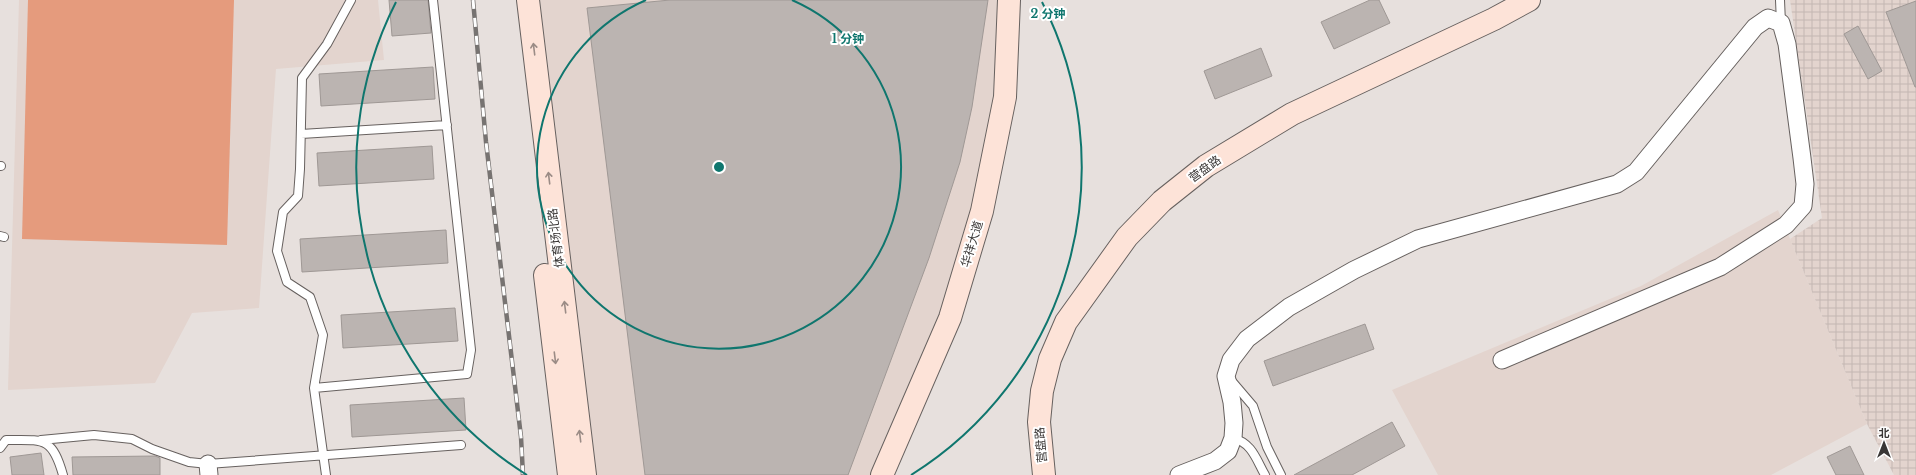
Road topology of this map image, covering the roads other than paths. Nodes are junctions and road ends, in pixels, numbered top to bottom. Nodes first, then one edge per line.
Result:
1 (351, 0) edge
2 (433, 0) edge
3 (512, 0) edge
4 (528, 0) edge
5 (1009, 0) edge
6 (1529, 0) edge
7 (1780, 0) edge
8 (1781, 23) junction
9 (447, 125) junction
10 (301, 134) junction
11 (1502, 360) dead end
12 (1226, 376) junction
13 (314, 388) junction
14 (1233, 438) junction
15 (41, 440) junction
16 (461, 445) dead end
17 (0, 448) edge
18 (322, 455) junction
19 (209, 470) edge
20 (64, 475) edge
21 (326, 475) edge
22 (569, 475) edge
23 (585, 475) edge
24 (882, 475) edge
25 (1044, 475) edge
26 (1179, 475) edge
27 (1265, 475) edge
28 (1281, 475) edge

1 - 10 lane
2 - 9 lane
3 -> 22 street, 体育场北路
23 -> 4 street, 体育场北路
5 - 24 street, 华祥大道
6 - 25 street, 营盘路
7 - 8 lane
8 - 11 street
8 - 12 street
9 - 10 lane
9 - 13 lane
10 - 13 lane
12 - 14 street
12 - 28 lane
13 - 18 lane
14 - 26 street
14 - 27 lane
15 - 17 lane
15 - 19 lane
15 - 20 lane
16 - 18 lane
18 - 19 lane
18 - 21 lane

